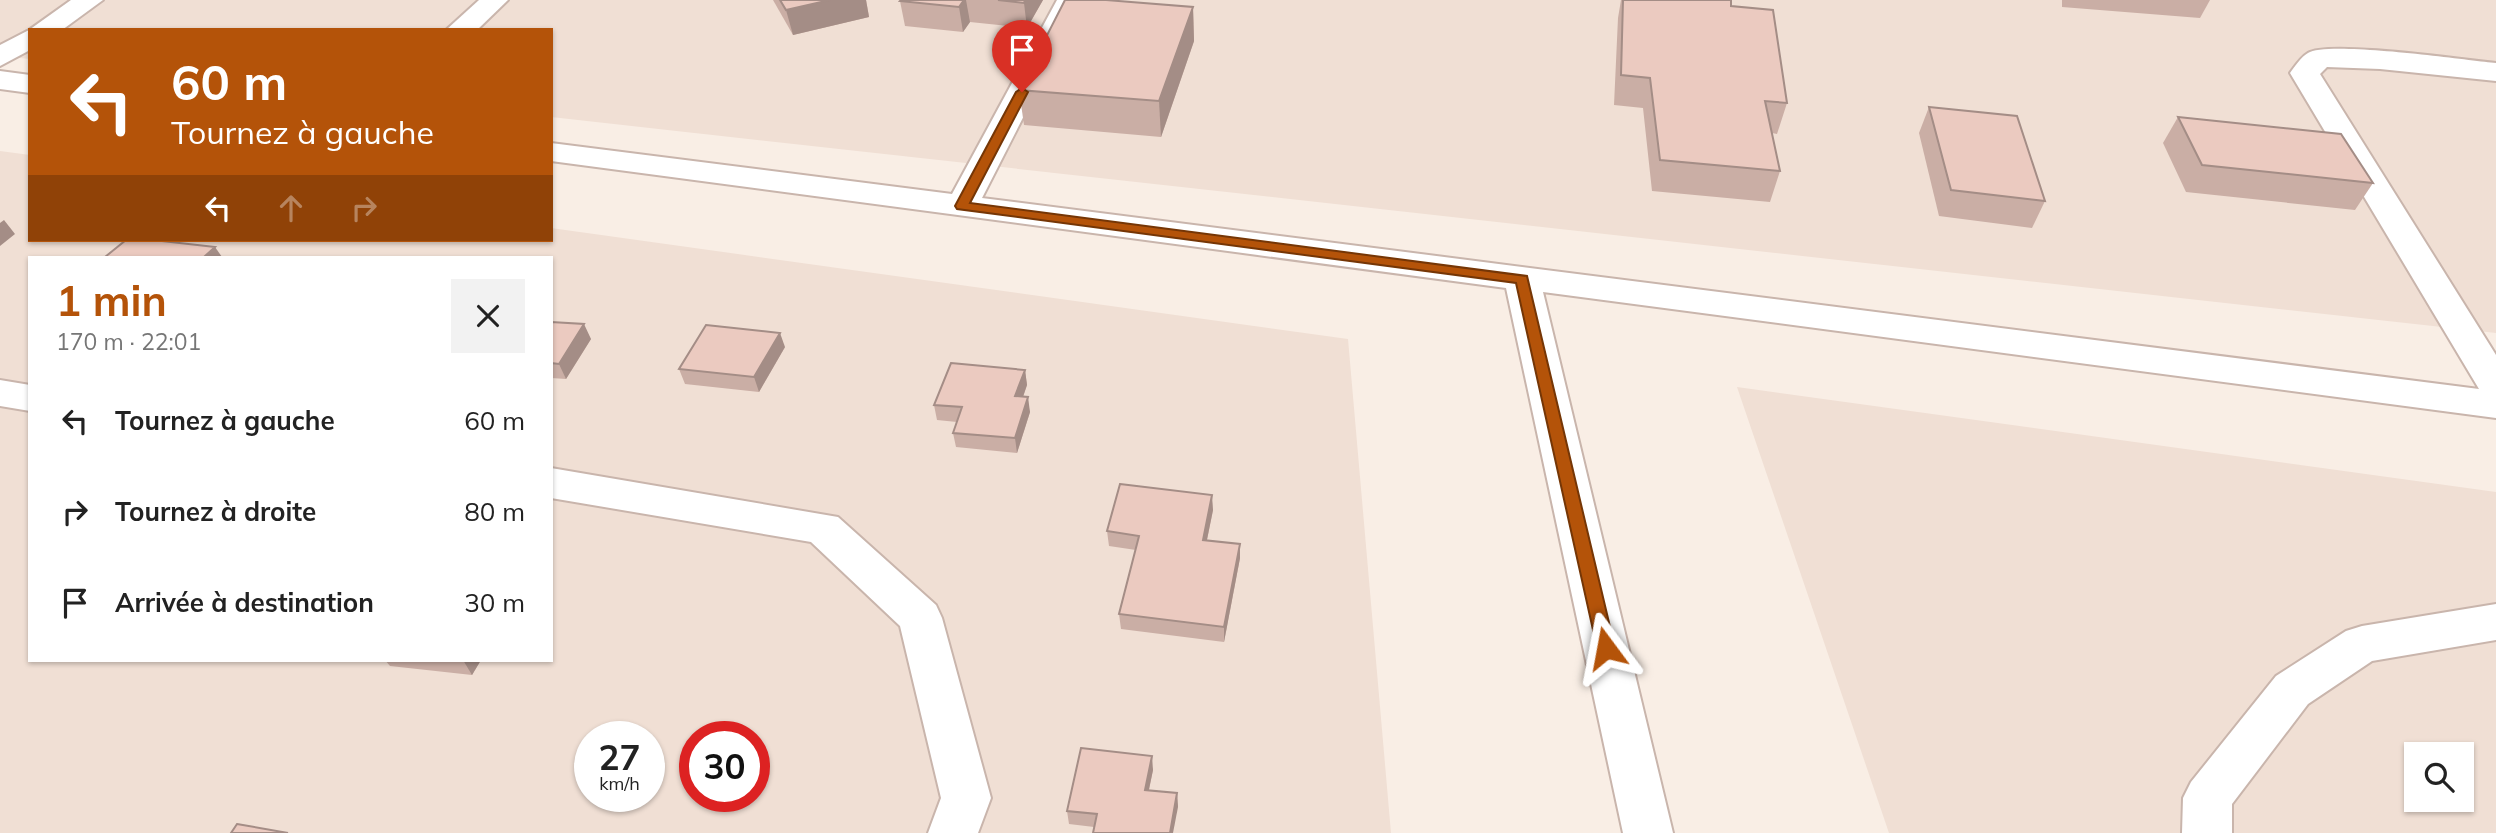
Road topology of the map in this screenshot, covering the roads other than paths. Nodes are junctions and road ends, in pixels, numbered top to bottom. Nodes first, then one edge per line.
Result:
1 (90, 0) edge
2 (495, 0) edge
3 (1070, 0) edge
4 (46, 28) edge
5 (462, 28) edge
6 (28, 39) edge
7 (0, 57) edge
8 (2496, 72) edge
9 (0, 80) edge
10 (28, 84) edge
11 (553, 152) edge
12 (962, 206) junction
13 (1522, 279) junction
14 (2496, 386) edge
15 (0, 393) edge
16 (28, 398) edge
17 (2496, 405) edge
18 (553, 483) edge
19 (2496, 622) edge
20 (953, 833) edge
21 (1648, 833) edge
22 (2207, 833) edge

1 - 4 street
2 - 5 street
3 - 12 street
6 - 7 street
8 - 14 street
9 - 10 street
11 - 12 street
12 - 13 street
13 - 17 street
13 - 21 street
15 - 16 street
18 - 20 street
19 - 22 street

